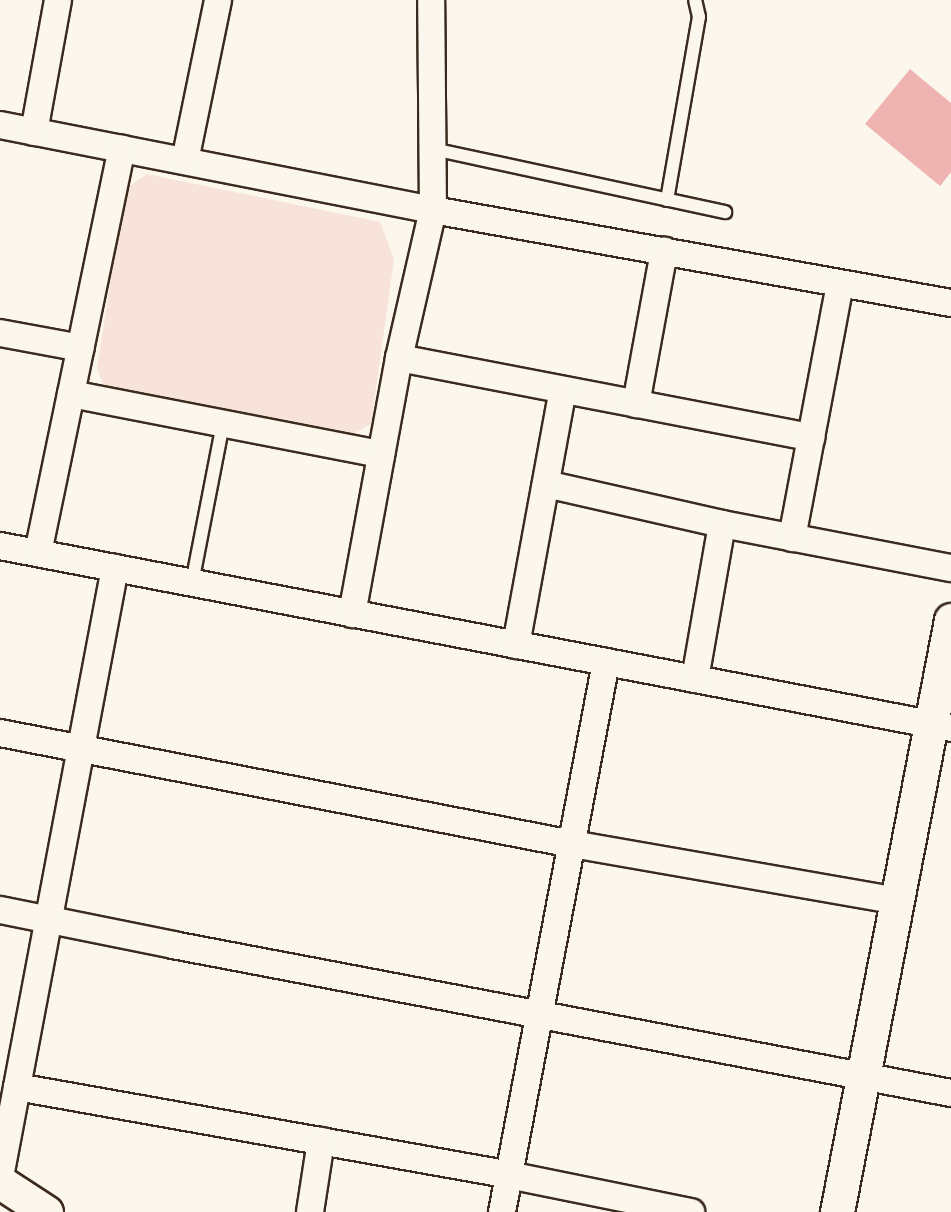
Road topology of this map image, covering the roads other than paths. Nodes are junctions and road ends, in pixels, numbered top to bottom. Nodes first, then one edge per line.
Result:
1 (58, 0) edge
2 (218, 0) edge
3 (431, 0) edge
4 (695, 0) edge
5 (0, 125) edge
6 (34, 132) junction
7 (122, 149) junction
8 (433, 149) junction
9 (185, 161) junction
10 (667, 200) junction
11 (433, 210) junction
12 (725, 212) dead end
13 (664, 251) junction
14 (840, 283) junction
15 (951, 303) edge
16 (0, 333) edge
17 (81, 348) junction
18 (399, 358) junction
19 (563, 390) junction
20 (71, 394) junction
21 (636, 404) junction
22 (223, 424) junction
23 (811, 437) junction
24 (381, 454) junction
25 (546, 484) junction
26 (722, 524) junction
27 (792, 538) junction
28 (0, 546) edge
29 (38, 553) junction
30 (115, 568) junction
31 (951, 568) edge
32 (192, 583) junction
33 (352, 614) junction
34 (951, 620) edge
35 (516, 645) junction
36 (606, 662) junction
37 (695, 680) junction
38 (941, 727) edge
39 (0, 733) edge
40 (81, 750) junction
41 (572, 844) junction
42 (897, 901) junction
43 (0, 910) edge
44 (49, 920) junction
45 (540, 1016) junction
46 (863, 1078) junction
47 (17, 1087) junction
48 (951, 1094) edge
49 (321, 1141) junction
50 (509, 1175) junction
51 (0, 1177) edge
52 (0, 1182) edge
53 (46, 1212) edge
54 (310, 1212) edge
55 (502, 1212) edge
56 (691, 1212) edge
57 (837, 1212) edge

1 - 6 street
2 - 9 street
3 - 8 street
4 - 10 lane
5 - 6 street
6 - 7 street
7 - 9 street
7 - 17 street
8 - 10 lane
8 - 11 street
9 - 11 street
10 - 12 lane
11 - 13 street
11 - 18 street
13 - 14 street
13 - 21 street
14 - 15 street
14 - 23 street
16 - 17 street
17 - 20 street
18 - 19 street
18 - 24 street
19 - 21 street
19 - 25 street
20 - 22 street
20 - 29 street
21 - 23 street
22 - 24 street
22 - 32 lane
23 - 27 street
24 - 33 street
25 - 26 street
25 - 35 street
26 - 27 street
26 - 37 street
27 - 31 street
28 - 29 street
29 - 30 street
30 - 32 street
30 - 40 street
32 - 33 street
33 - 35 street
34 - 38 street
35 - 36 street
36 - 37 street
36 - 41 street
37 - 38 street
38 - 42 street
39 - 40 street
40 - 41 street
40 - 44 street
41 - 42 street
41 - 45 street
42 - 46 street
43 - 44 street
44 - 45 street
44 - 47 street
45 - 46 street
45 - 50 street
46 - 48 street
46 - 57 street
47 - 49 street
47 - 51 street
49 - 50 street
49 - 54 street
50 - 55 street
50 - 56 street
52 - 53 street

